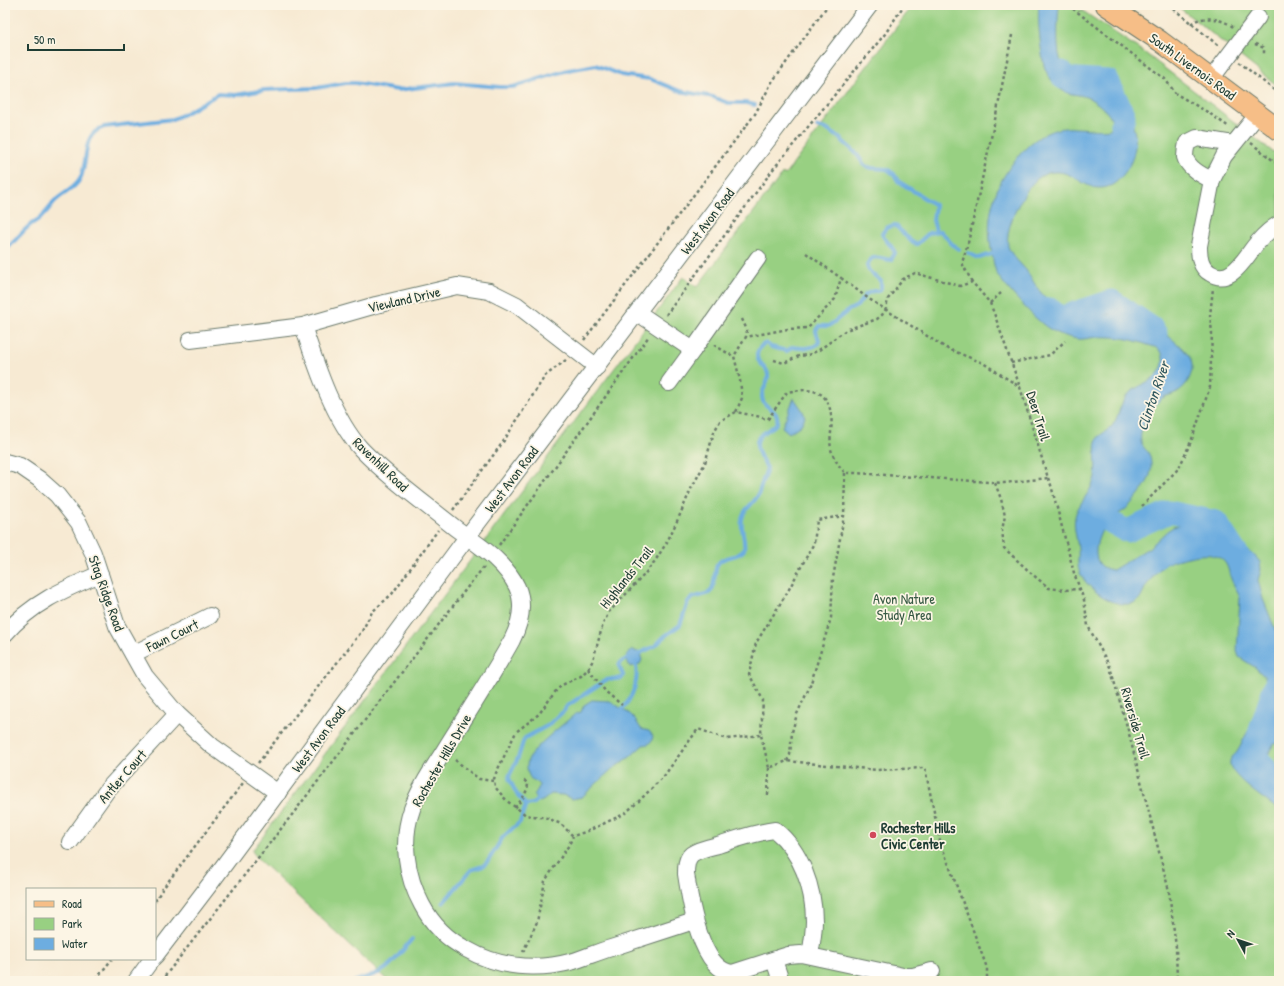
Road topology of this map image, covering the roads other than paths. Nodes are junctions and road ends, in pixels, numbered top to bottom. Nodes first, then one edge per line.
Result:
1 (870, 5) edge
2 (1106, 5) edge
3 (1258, 17) dead end
4 (1211, 78) junction
5 (1258, 114) junction
6 (1279, 130) edge
7 (1237, 140) junction
8 (1212, 180) junction
9 (1279, 224) edge
10 (758, 258) dead end
11 (638, 313) junction
12 (303, 326) junction
13 (190, 340) dead end
14 (693, 350) junction
15 (597, 367) junction
16 (669, 383) dead end
17 (5, 462) edge
18 (468, 537) junction
19 (100, 574) junction
20 (210, 616) dead end
21 (5, 634) edge
22 (133, 654) junction
23 (177, 714) junction
24 (278, 793) junction
25 (70, 842) dead end
26 (694, 921) junction
27 (156, 955) edge
28 (810, 955) junction
29 (151, 960) edge
30 (774, 960) junction
31 (932, 971) dead end
32 (880, 976) edge
33 (136, 981) edge
34 (781, 981) edge

1 - 11 street, West Avon Road
2 - 4 main road, South Livernois Road
3 - 4 street
4 - 5 main road, South Livernois Road
5 - 6 main road, South Livernois Road
5 - 7 street
7 - 8 street
7 - 8 street
8 - 9 street
10 - 14 street
11 - 14 street
11 - 15 street, West Avon Road
12 - 13 street, Viewland Drive
12 - 15 street, Viewland Drive
12 - 18 street, Ravenhill Road
14 - 16 street
15 - 18 street, West Avon Road
17 - 19 street, Stag Ridge Road
18 - 24 street, West Avon Road
18 - 26 street, Rochester Hills Drive
19 - 21 street
19 - 22 street, Stag Ridge Road
20 - 22 street, Fawn Court
22 - 23 street, Stag Ridge Road
23 - 24 street, Stag Ridge Road
23 - 25 street, Antler Court
24 - 27 street, West Avon Road
26 - 28 street
26 - 30 street
28 - 30 street
28 - 32 street
29 - 33 street
30 - 34 street
31 - 32 street

